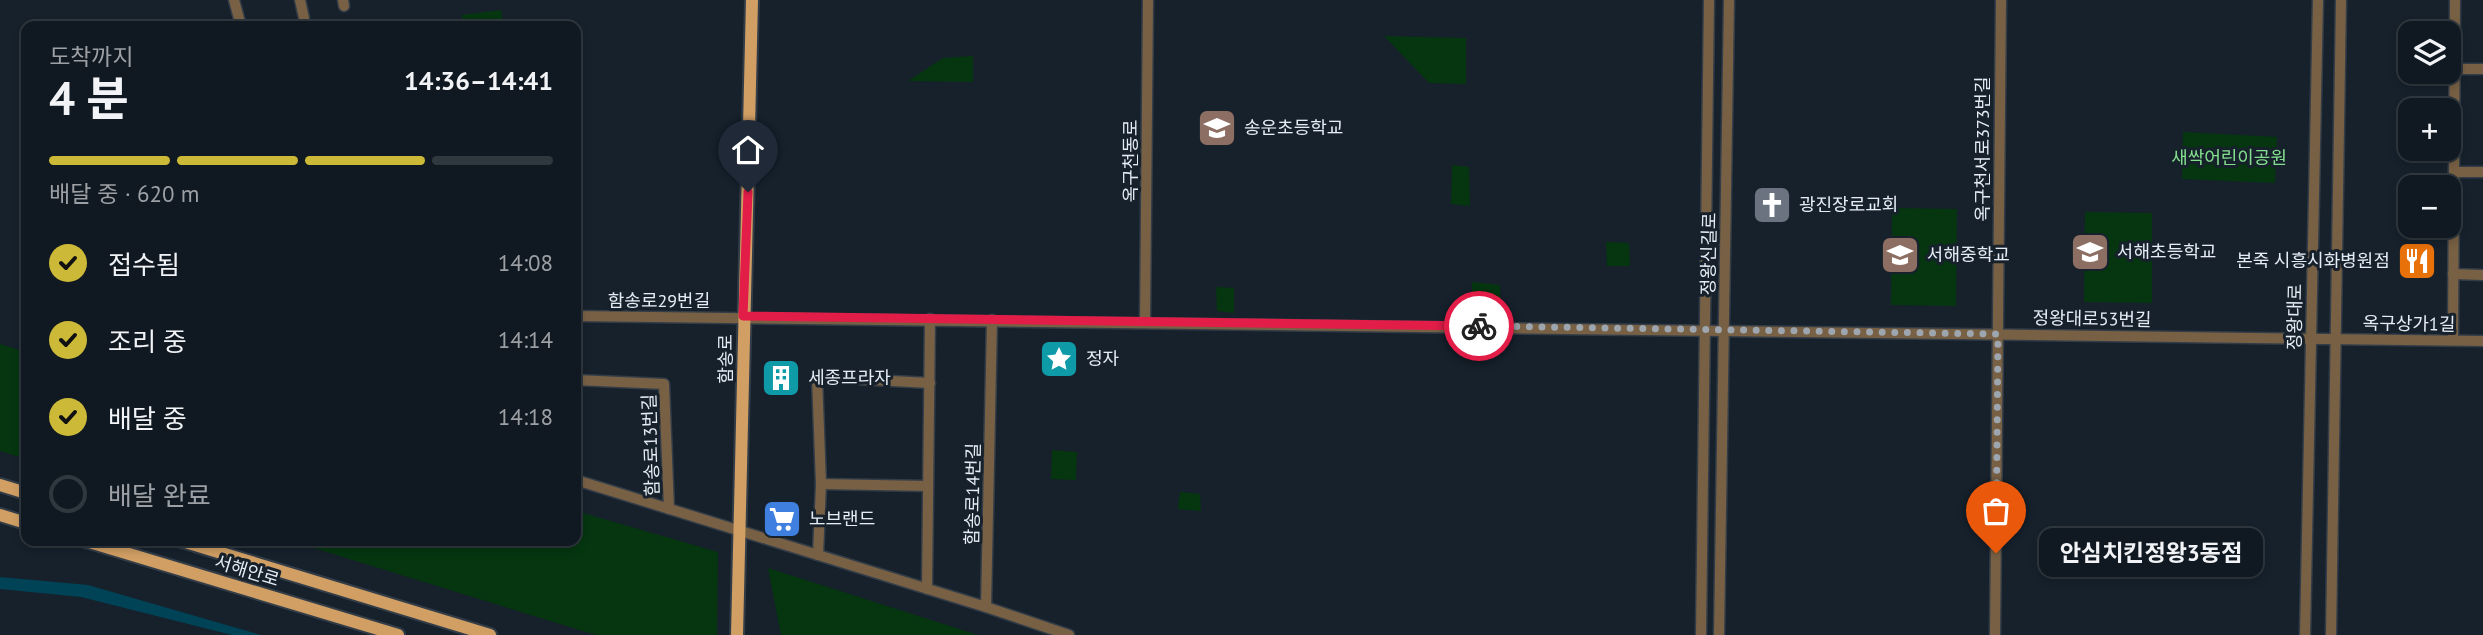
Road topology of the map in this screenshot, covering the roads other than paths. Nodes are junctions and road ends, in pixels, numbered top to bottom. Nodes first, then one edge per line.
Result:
1 (234, 0) edge
2 (300, 0) edge
3 (752, 0) edge
4 (1148, 0) edge
5 (1709, 0) edge
6 (1729, 0) edge
7 (2000, 0) edge
8 (2318, 0) edge
9 (2341, 0) edge
10 (2455, 0) edge
11 (304, 18) dead end
12 (240, 21) edge
13 (2455, 21) edge
14 (2461, 69) edge
15 (2483, 69) edge
16 (2455, 84) edge
17 (2454, 172) junction
18 (2483, 172) edge
19 (2453, 274) junction
20 (2483, 275) edge
21 (581, 316) edge
22 (743, 316) junction
23 (930, 319) junction
24 (992, 320) junction
25 (1146, 322) junction
26 (1705, 330) junction
27 (1724, 332) junction
28 (1998, 334) junction
29 (2311, 338) junction
30 (2334, 339) junction
31 (2452, 340) junction
32 (2483, 341) edge
33 (581, 380) edge
34 (930, 383) junction
35 (581, 482) edge
36 (821, 484) junction
37 (0, 485) edge
38 (928, 486) junction
39 (21, 491) edge
40 (669, 509) junction
41 (0, 515) edge
42 (21, 521) edge
43 (740, 531) junction
44 (103, 546) edge
45 (198, 546) edge
46 (818, 555) junction
47 (927, 589) junction
48 (986, 607) junction
49 (398, 635) edge
50 (489, 635) edge
51 (737, 635) edge
52 (1069, 635) edge
53 (1701, 635) edge
54 (1720, 635) edge
55 (1995, 635) edge
56 (2305, 635) edge
57 (2331, 635) edge

1 - 12 street
2 - 11 street
3 - 22 main road, 함송로
4 - 25 street, 옥구천동로
5 - 26 street, 정왕신길로
6 - 27 street, 정왕신길로
7 - 28 street, 옥구천서로373번길
8 - 29 street, 정왕대로
9 - 30 street
10 - 13 street
14 - 15 street
16 - 17 street
17 - 18 street
17 - 19 street
19 - 20 street
19 - 31 street
21 - 22 street, 함송로29번길
22 - 23 street, 함송로29번길
22 - 43 main road, 함송로
23 - 24 street, 함송로29번길
23 - 34 street
24 - 25 street, 함송로29번길
24 - 48 street, 함송로14번길
25 - 26 street, 정왕대로53번길
26 - 27 street, 정왕대로53번길
26 - 53 street, 정왕신길로
27 - 28 street, 정왕대로53번길
27 - 54 street, 정왕신길로
28 - 29 street, 정왕대로53번길
28 - 55 street, 옥구천서로373번길
29 - 30 street, 정왕대로53번길
29 - 56 street, 정왕대로
30 - 31 street, 옥구상가1길
30 - 57 street
31 - 32 street, 옥구상가1길
33 - 40 street, 함송로13번길
34 - 36 street
34 - 38 street
35 - 40 street, 함송로13번길
36 - 38 street
36 - 46 street
37 - 39 main road
38 - 47 street
40 - 43 street, 함송로13번길
41 - 42 main road
43 - 46 street
43 - 51 main road, 함송로
44 - 49 main road, 서해안로
45 - 50 main road, 서해안로
46 - 47 street
47 - 48 street
48 - 52 street

